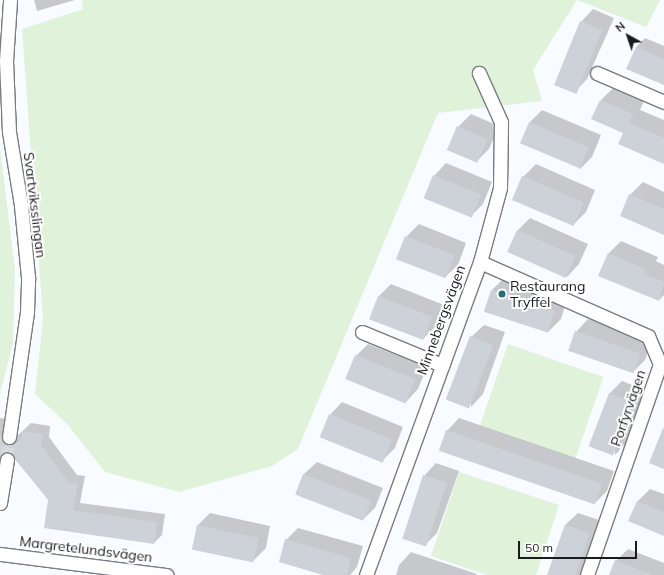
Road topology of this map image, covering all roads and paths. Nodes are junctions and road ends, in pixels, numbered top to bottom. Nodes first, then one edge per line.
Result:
1 (10, 0) edge
2 (479, 73) dead end
3 (597, 73) dead end
4 (664, 102) edge
5 (480, 262) junction
6 (362, 332) dead end
7 (442, 365) junction
8 (10, 437) tunnel mouth
9 (7, 460) tunnel mouth
10 (0, 503) edge
11 (0, 554) edge
12 (167, 575) edge
13 (366, 575) edge
14 (587, 575) edge

1 - 8 street, Svartviksslingan
2 - 5 street, Minnebergsvägen
3 - 4 street
5 - 7 street, Minnebergsvägen
5 - 14 street, Porfyrvägen
6 - 7 street
7 - 13 street, Minnebergsvägen
9 - 10 street
11 - 12 street, Margretelundsvägen

